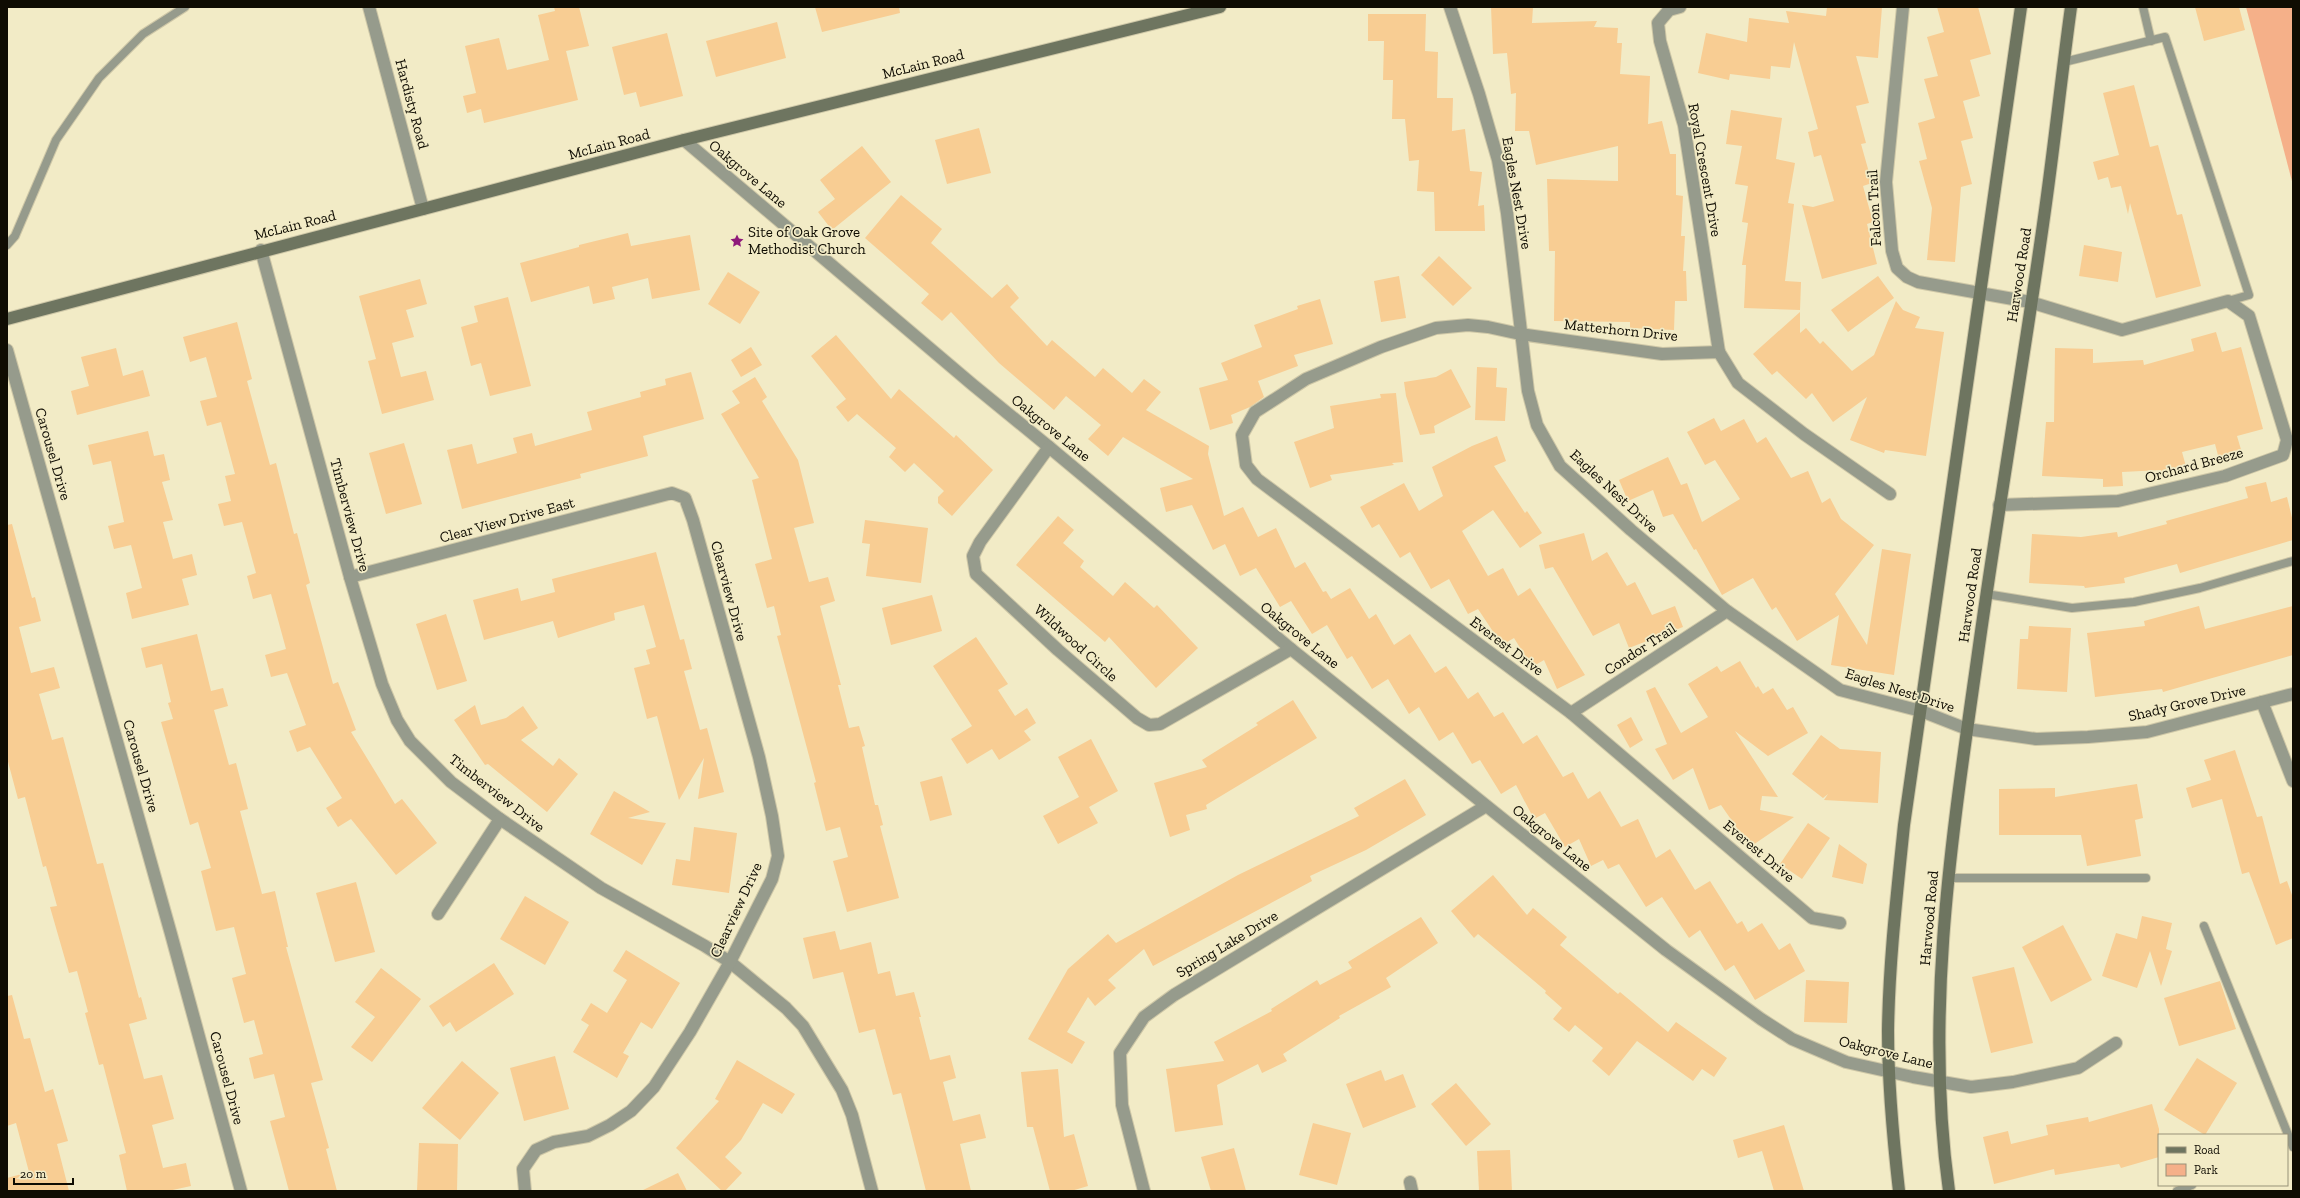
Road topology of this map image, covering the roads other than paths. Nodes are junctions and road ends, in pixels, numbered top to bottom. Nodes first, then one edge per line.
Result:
1 (185, 7) edge
2 (369, 7) edge
3 (1220, 7) edge
4 (1450, 7) edge
5 (1680, 7) edge
6 (1903, 7) edge
7 (2021, 7) edge
8 (2071, 7) edge
9 (2143, 7) edge
10 (2151, 41) junction
11 (2064, 62) junction
12 (684, 140) junction
13 (423, 209) junction
14 (7, 245) edge
15 (261, 250) junction
16 (1980, 293) junction
17 (2228, 301) junction
18 (2030, 302) junction
19 (7, 318) edge
20 (1520, 334) junction
21 (7, 350) edge
22 (1719, 352) junction
23 (1306, 379) joint
24 (1049, 447) junction
25 (672, 493) joint
26 (1890, 494) dead end
27 (1999, 505) junction
28 (2293, 561) edge
29 (350, 578) junction
30 (1986, 594) junction
31 (1727, 611) junction
32 (1291, 649) junction
33 (2293, 694) edge
34 (2262, 702) junction
35 (1921, 711) junction
36 (1571, 713) junction
37 (1967, 729) junction
38 (2293, 781) edge
39 (1486, 806) junction
40 (500, 820) junction
41 (1948, 878) junction
42 (2146, 878) dead end
43 (438, 914) dead end
44 (1840, 923) dead end
45 (2204, 926) dead end
46 (730, 962) junction
47 (2116, 1043) dead end
48 (1888, 1072) junction
49 (1939, 1081) junction
50 (2286, 1134) edge
51 (2190, 1186) edge
52 (241, 1191) edge
53 (525, 1191) edge
54 (872, 1191) edge
55 (1144, 1191) edge
56 (1899, 1191) edge
57 (1950, 1191) edge
58 (2177, 1191) edge

1 - 14 lane
2 - 13 street, Hardisty Road
3 - 12 main road, McLain Road
4 - 20 street, Eagles Nest Drive
5 - 22 street, Royal Crescent Drive
6 - 16 street, Falcon Trail
7 - 16 main road, Harwood Road
8 - 11 main road, Harwood Road
9 - 10 lane
10 - 11 lane
10 - 17 lane
11 - 18 main road, Harwood Road
12 - 13 main road, McLain Road
12 - 24 street, Oakgrove Lane
13 - 15 main road, McLain Road
15 - 19 main road, McLain Road
15 - 29 street, Timberview Drive
16 - 18 street, Falcon Trail
16 - 35 main road, Harwood Road
17 - 18 street
17 - 27 street, Orchard Breeze
18 - 27 main road, Harwood Road
20 - 22 street, Matterhorn Drive
20 - 23 street, Matterhorn Drive
20 - 31 street, Eagles Nest Drive
21 - 52 street, Carousel Drive
22 - 26 street
23 - 36 street, Everest Drive
24 - 32 street, Oakgrove Lane
24 - 32 street, Wildwood Circle
25 - 29 street, Clear View Drive East
25 - 46 street, Clearview Drive
27 - 30 main road, Harwood Road
28 - 30 lane
29 - 40 street, Timberview Drive
30 - 37 main road, Harwood Road
31 - 35 street, Eagles Nest Drive
31 - 36 street, Condor Trail
32 - 39 street, Oakgrove Lane
33 - 34 street, Shady Grove Drive
34 - 37 street, Shady Grove Drive
34 - 38 street
35 - 37 street, Eagles Nest Drive
35 - 48 main road, Harwood Road
36 - 44 street, Everest Drive
37 - 41 main road, Harwood Road
39 - 48 street, Oakgrove Lane
39 - 55 street, Spring Lake Drive
40 - 43 street
40 - 46 street, Timberview Drive
41 - 42 lane
41 - 49 main road, Harwood Road
45 - 50 lane
46 - 53 street, Clearview Drive
46 - 54 street, Timberview Drive
47 - 49 street, Oakgrove Lane
48 - 49 street, Oakgrove Lane
48 - 56 main road, Harwood Road
49 - 57 main road, Harwood Road
51 - 58 lane

